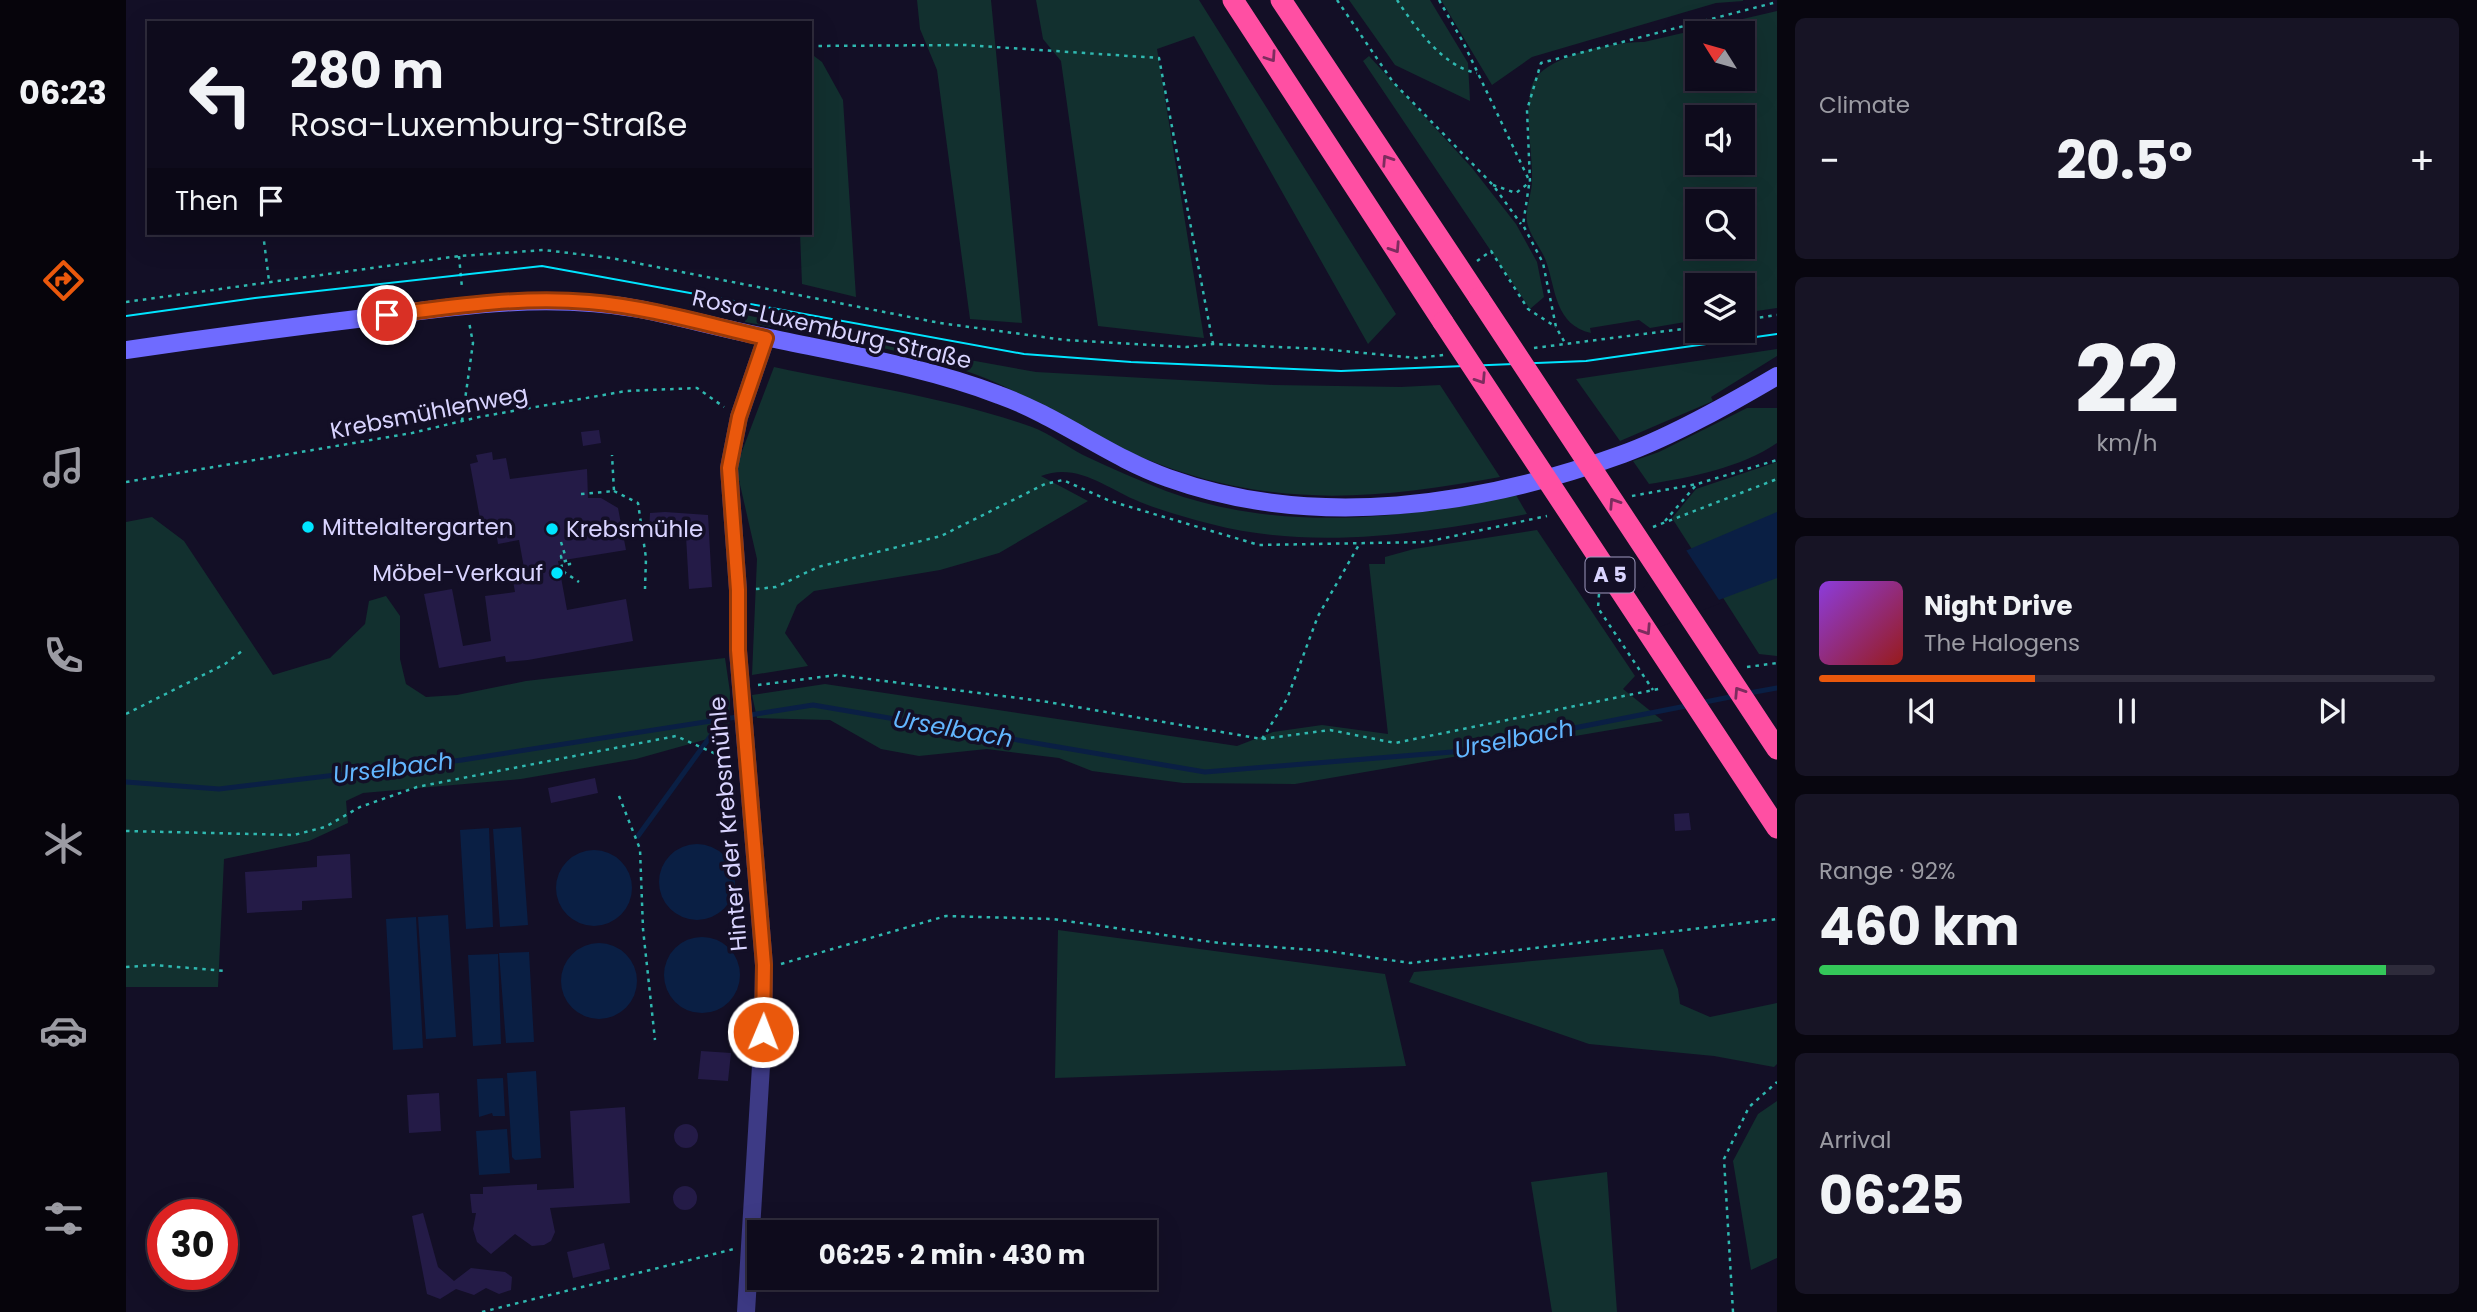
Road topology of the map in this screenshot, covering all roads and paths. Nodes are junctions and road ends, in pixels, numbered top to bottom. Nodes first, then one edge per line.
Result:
1 (1233, 0) edge
2 (1281, 0) edge
3 (1337, 0) edge
4 (1397, 0) edge
5 (1438, 0) edge
6 (1777, 2) edge
7 (812, 46) edge
8 (1478, 74) junction
9 (1530, 182) junction
10 (1493, 185) junction
11 (1522, 225) junction
12 (263, 235) edge
13 (459, 256) junction
14 (1494, 256) dead end
15 (268, 281) junction
16 (126, 302) edge
17 (465, 311) junction
18 (1777, 315) edge
19 (1755, 318) edge
20 (1556, 327) junction
21 (1685, 329) edge
22 (766, 338) junction
23 (1213, 344) junction
24 (126, 350) edge
25 (1416, 358) dead end
26 (1777, 376) edge
27 (732, 412) dead end
28 (462, 421) junction
29 (612, 455) dead end
30 (1777, 479) edge
31 (1063, 480) dead end
32 (126, 482) edge
33 (1697, 484) dead end
34 (614, 491) junction
35 (581, 494) dead end
36 (561, 542) dead end
37 (1360, 543) dead end
38 (579, 582) dead end
39 (645, 589) dead end
40 (738, 590) junction
41 (242, 651) dead end
42 (1653, 690) dead end
43 (742, 694) junction
44 (126, 714) edge
45 (1262, 739) junction
46 (1777, 750) edge
47 (748, 770) junction
48 (619, 796) dead end
49 (1777, 828) edge
50 (126, 831) edge
51 (1777, 919) edge
52 (764, 965) junction
53 (126, 967) edge
54 (226, 971) dead end
55 (655, 1040) dead end
56 (1777, 1082) edge
57 (751, 1220) edge
58 (747, 1245) edge
59 (747, 1290) edge
60 (482, 1312) edge
61 (746, 1312) edge
62 (1733, 1312) edge

1 -> 49 highway, A 5, bridge
46 -> 2 highway, A 5, bridge
3 - 10 path
4 - 8 path
5 - 8 path
6 - 9 path
7 - 23 path
8 - 9 path
9 - 10 path
9 - 11 path
10 - 11 path
11 - 20 path
12 - 15 path
13 - 15 path
13 - 17 path
13 - 23 path
14 - 20 path
15 - 16 path
17 - 22 main road, Rosa-Luxemburg-Straße
17 - 24 main road, Rosa-Luxemburg-Straße
17 - 28 path
18 - 19 path
20 - 21 path
22 - 26 main road, Rosa-Luxemburg-Straße
22 - 40 street, Hinter der Krebsmühle
23 - 25 path
27 - 28 path, Krebsmühlenweg
28 - 32 path, Krebsmühlenweg
29 - 34 path
30 - 33 path
31 - 40 path
34 - 35 path
34 - 39 path
36 - 38 path
37 - 45 path
40 - 43 street, Hinter der Krebsmühle
41 - 44 path
42 - 45 path
43 - 45 path
43 - 47 street, Hinter der Krebsmühle
47 - 50 path
47 - 52 street, Hinter der Krebsmühle
48 - 55 path
51 - 52 path
52 - 57 street, Hinter der Krebsmühle
53 - 54 path
56 - 62 path
58 - 60 path
59 - 61 street, Hinter der Krebsmühle

